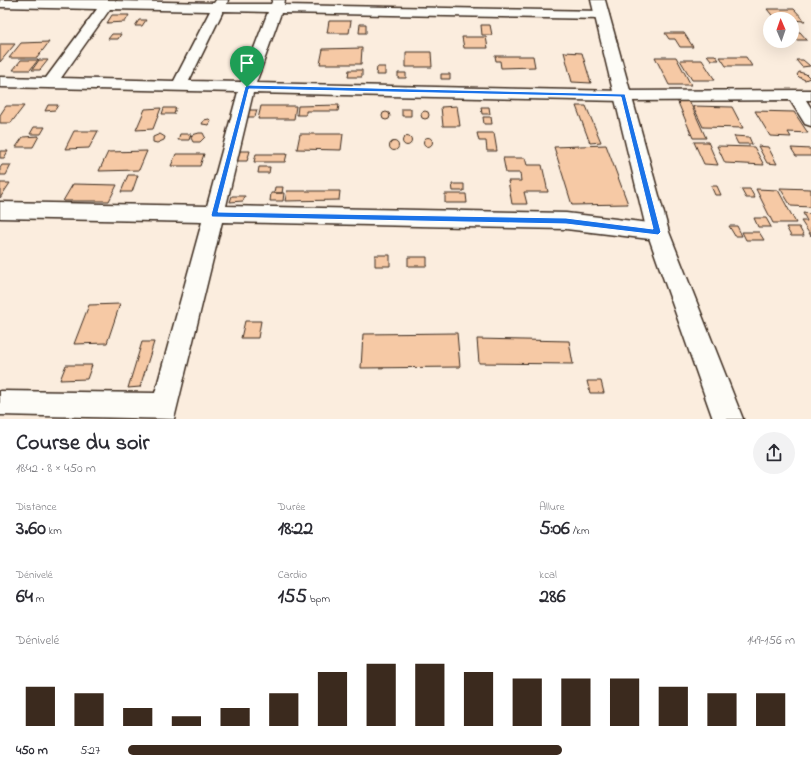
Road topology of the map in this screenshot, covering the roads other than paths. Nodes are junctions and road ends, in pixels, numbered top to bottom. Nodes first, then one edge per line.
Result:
1 (0, 3) edge
2 (108, 3) edge
3 (220, 4) edge
4 (278, 4) edge
5 (600, 8) edge
6 (0, 82) edge
7 (50, 83) junction
8 (179, 86) junction
9 (247, 87) junction
10 (794, 95) junction
11 (811, 95) edge
12 (623, 96) junction
13 (811, 120) edge
14 (0, 210) edge
15 (214, 215) junction
16 (658, 232) junction
17 (0, 402) edge
18 (163, 413) edge
19 (728, 419) edge

1 - 2 street
2 - 3 street
2 - 7 street
3 - 4 street
3 - 8 street
4 - 5 street
4 - 9 street
5 - 12 main road
6 - 7 street
7 - 8 street
8 - 9 street
9 - 12 street
9 - 15 street
10 - 11 street
10 - 12 street
10 - 13 street
12 - 16 main road
14 - 15 street
15 - 16 street
15 - 18 street
16 - 19 main road
17 - 18 street

